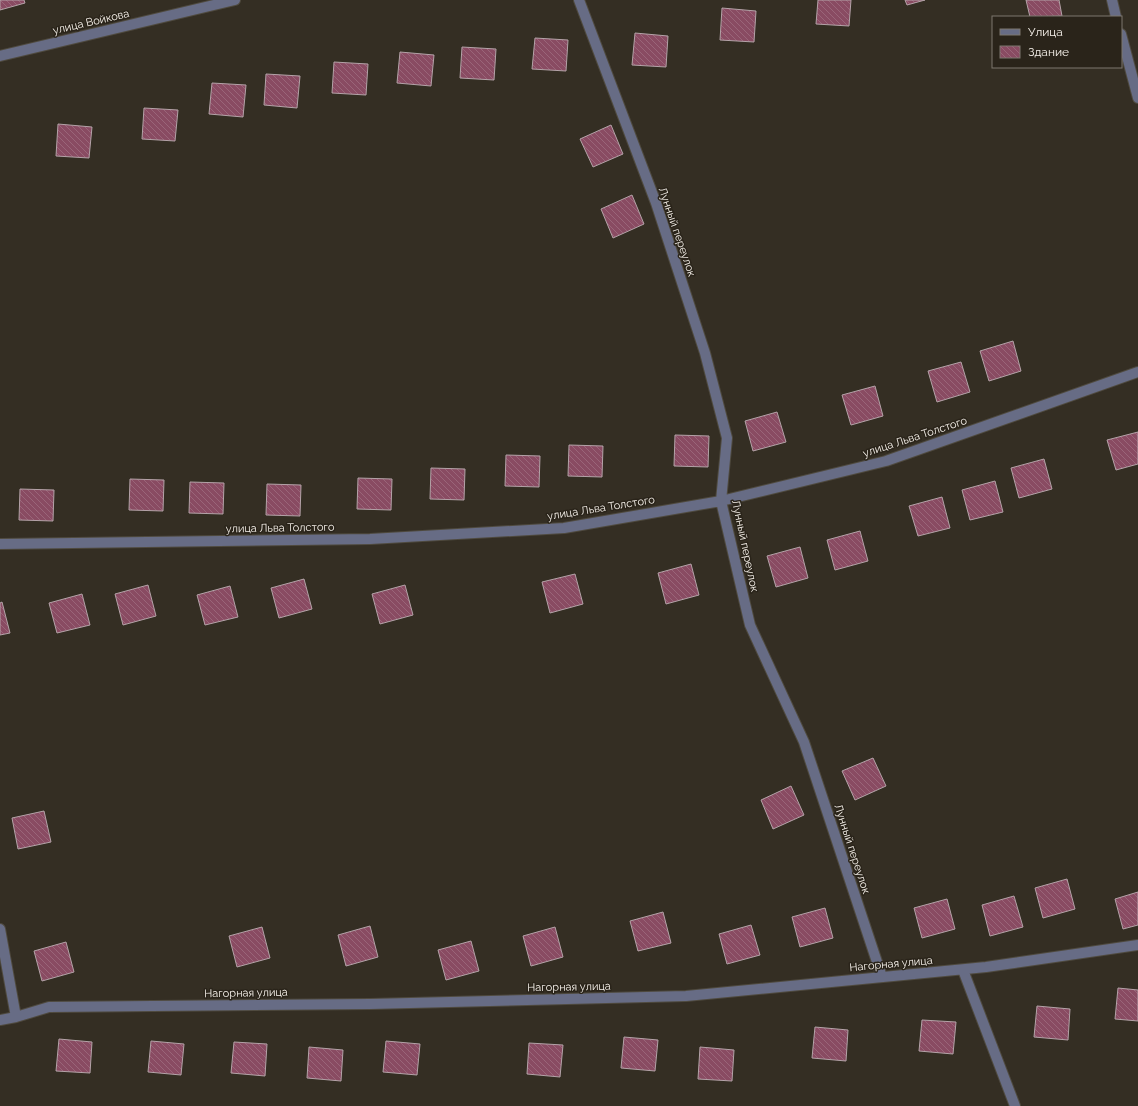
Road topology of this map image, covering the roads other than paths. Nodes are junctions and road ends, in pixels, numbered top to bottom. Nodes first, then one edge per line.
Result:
1 (235, 0) edge
2 (579, 0) edge
3 (1112, 0) edge
4 (1116, 16) edge
5 (1122, 38) edge
6 (0, 56) edge
7 (1138, 98) edge
8 (1138, 372) edge
9 (721, 501) junction
10 (0, 544) edge
11 (0, 929) edge
12 (1138, 945) edge
13 (963, 970) junction
14 (882, 977) junction
15 (16, 1018) junction
16 (0, 1020) edge
17 (1015, 1106) edge

1 - 6 street, улица Войкова
2 - 9 street, Лунный переулок
3 - 4 street
5 - 7 street
8 - 9 street, улица Льва Толстого
9 - 10 street, улица Льва Толстого
9 - 14 street, Лунный переулок
11 - 15 street
12 - 13 street, Нагорная улица
13 - 14 street, Нагорная улица
13 - 17 street
14 - 15 street, Нагорная улица
15 - 16 street, Нагорная улица

